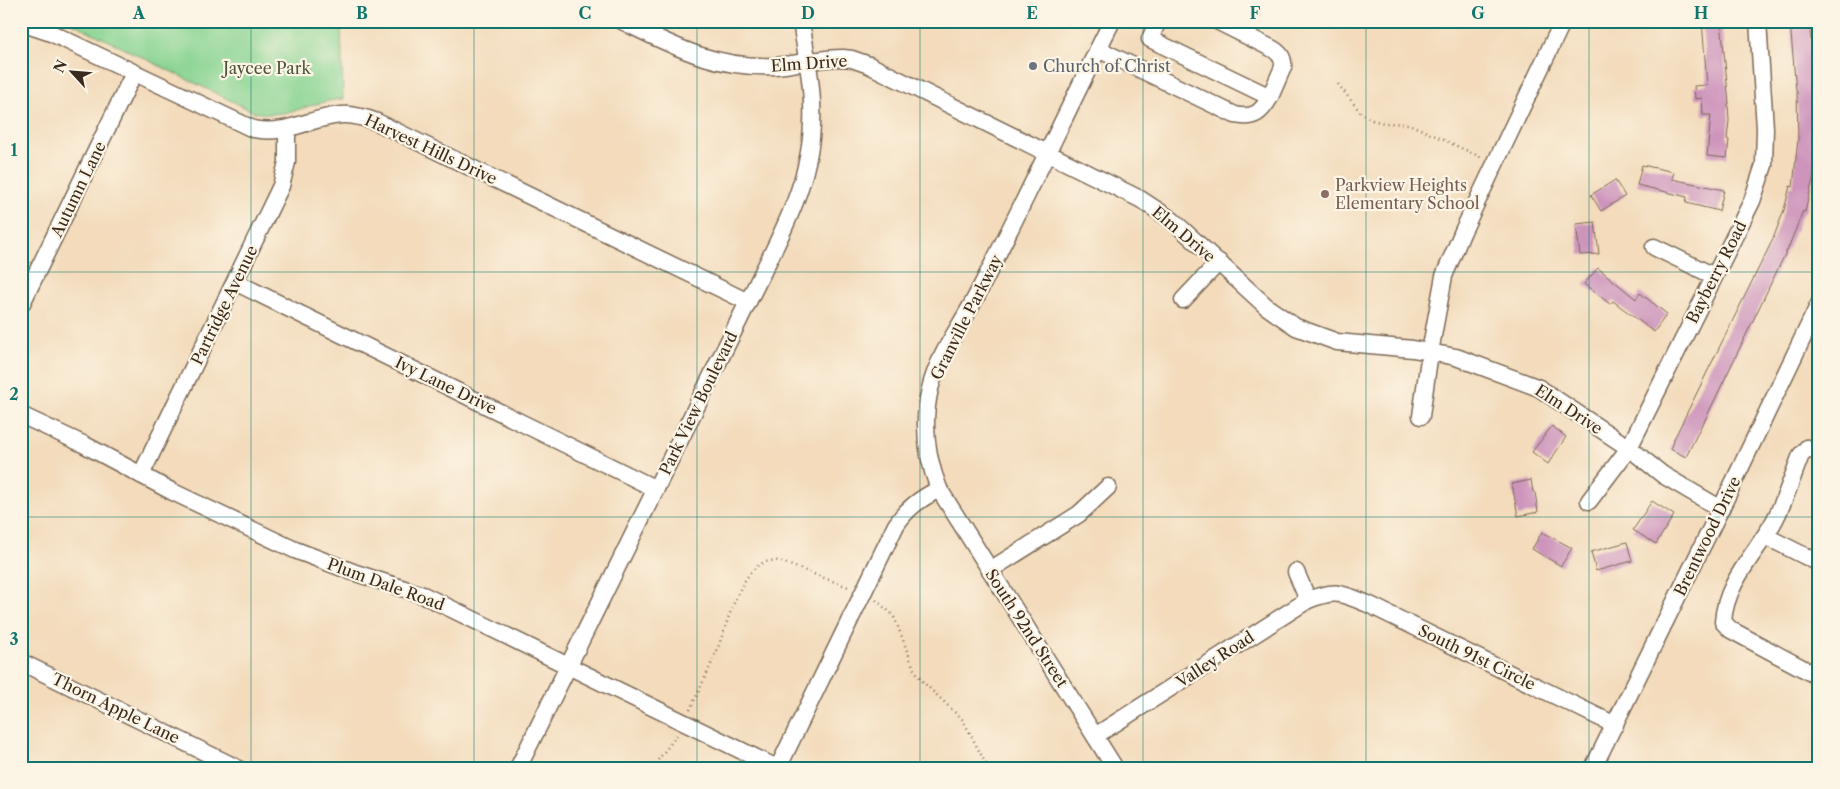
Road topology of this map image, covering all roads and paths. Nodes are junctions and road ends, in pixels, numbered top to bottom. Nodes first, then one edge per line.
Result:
1 (622, 21) edge
2 (801, 21) edge
3 (1112, 21) edge
4 (1158, 21) edge
5 (1217, 21) edge
6 (1563, 21) edge
7 (1758, 21) edge
8 (21, 23) edge
9 (1098, 49) junction
10 (807, 61) junction
11 (134, 73) junction
12 (1338, 84) dead end
13 (1270, 97) junction
14 (287, 130) junction
15 (1047, 152) junction
16 (1486, 159) dead end
17 (1654, 247) dead end
18 (1219, 262) junction
19 (1714, 276) junction
20 (235, 282) junction
21 (1183, 300) dead end
22 (748, 302) junction
23 (1819, 304) edge
24 (21, 305) edge
25 (1430, 352) junction
26 (21, 415) edge
27 (1421, 416) dead end
28 (1629, 448) junction
29 (1819, 453) edge
30 (141, 475) junction
31 (1108, 487) dead end
32 (656, 489) junction
33 (938, 489) junction
34 (1589, 501) dead end
35 (1721, 509) junction
36 (1765, 536) junction
37 (1819, 564) edge
38 (990, 570) junction
39 (1296, 572) dead end
40 (855, 590) dead end
41 (1339, 592) joint
42 (872, 598) dead end
43 (1308, 600) junction
44 (21, 662) edge
45 (568, 666) junction
46 (1819, 677) edge
47 (688, 714) dead end
48 (1614, 725) junction
49 (679, 733) dead end
50 (1095, 736) junction
51 (237, 768) edge
52 (518, 768) edge
53 (652, 768) edge
54 (777, 768) edge
55 (988, 768) edge
56 (1115, 768) edge
57 (1593, 768) edge

1 - 10 street, Elm Drive
2 - 10 street, Park View Boulevard
3 - 9 street, Granville Parkway
4 - 13 street
5 - 13 street
6 - 25 street
7 - 19 street, Bayberry Road
8 - 11 street, Harvest Hills Drive
9 - 13 street
9 - 15 street, Granville Parkway
10 - 15 street, Elm Drive
10 - 22 street, Park View Boulevard
11 - 14 street, Harvest Hills Drive
11 - 24 street, Autumn Lane
12 - 16 path
14 - 20 street, Partridge Avenue
14 - 22 street, Harvest Hills Drive
15 - 18 street, Elm Drive
15 - 33 street, Granville Parkway
17 - 19 street
18 - 21 street
18 - 25 street, Elm Drive
19 - 28 street, Bayberry Road
20 - 30 street, Partridge Avenue
20 - 32 street, Ivy Lane Drive
22 - 32 street, Park View Boulevard
23 - 35 street, Brentwood Drive
25 - 27 street
25 - 28 street, Elm Drive
26 - 30 street, Plum Dale Road
28 - 34 street, Bayberry Road
28 - 35 street, Elm Drive
29 - 36 street
30 - 45 street, Plum Dale Road
31 - 38 street
32 - 45 street, Park View Boulevard
33 - 38 street, South 92nd Street
33 - 54 street
35 - 48 street, Brentwood Drive
36 - 37 street
36 - 46 street
38 - 50 street, South 92nd Street
39 - 43 street
40 - 47 path
41 - 43 street, Valley Road
41 - 48 street, South 91st Circle
42 - 55 path
43 - 50 street, Valley Road
44 - 51 street, Thorn Apple Lane
45 - 52 street, Park View Boulevard
45 - 54 street, Plum Dale Road
48 - 57 street, Brentwood Drive
49 - 53 path
50 - 56 street, South 92nd Street

